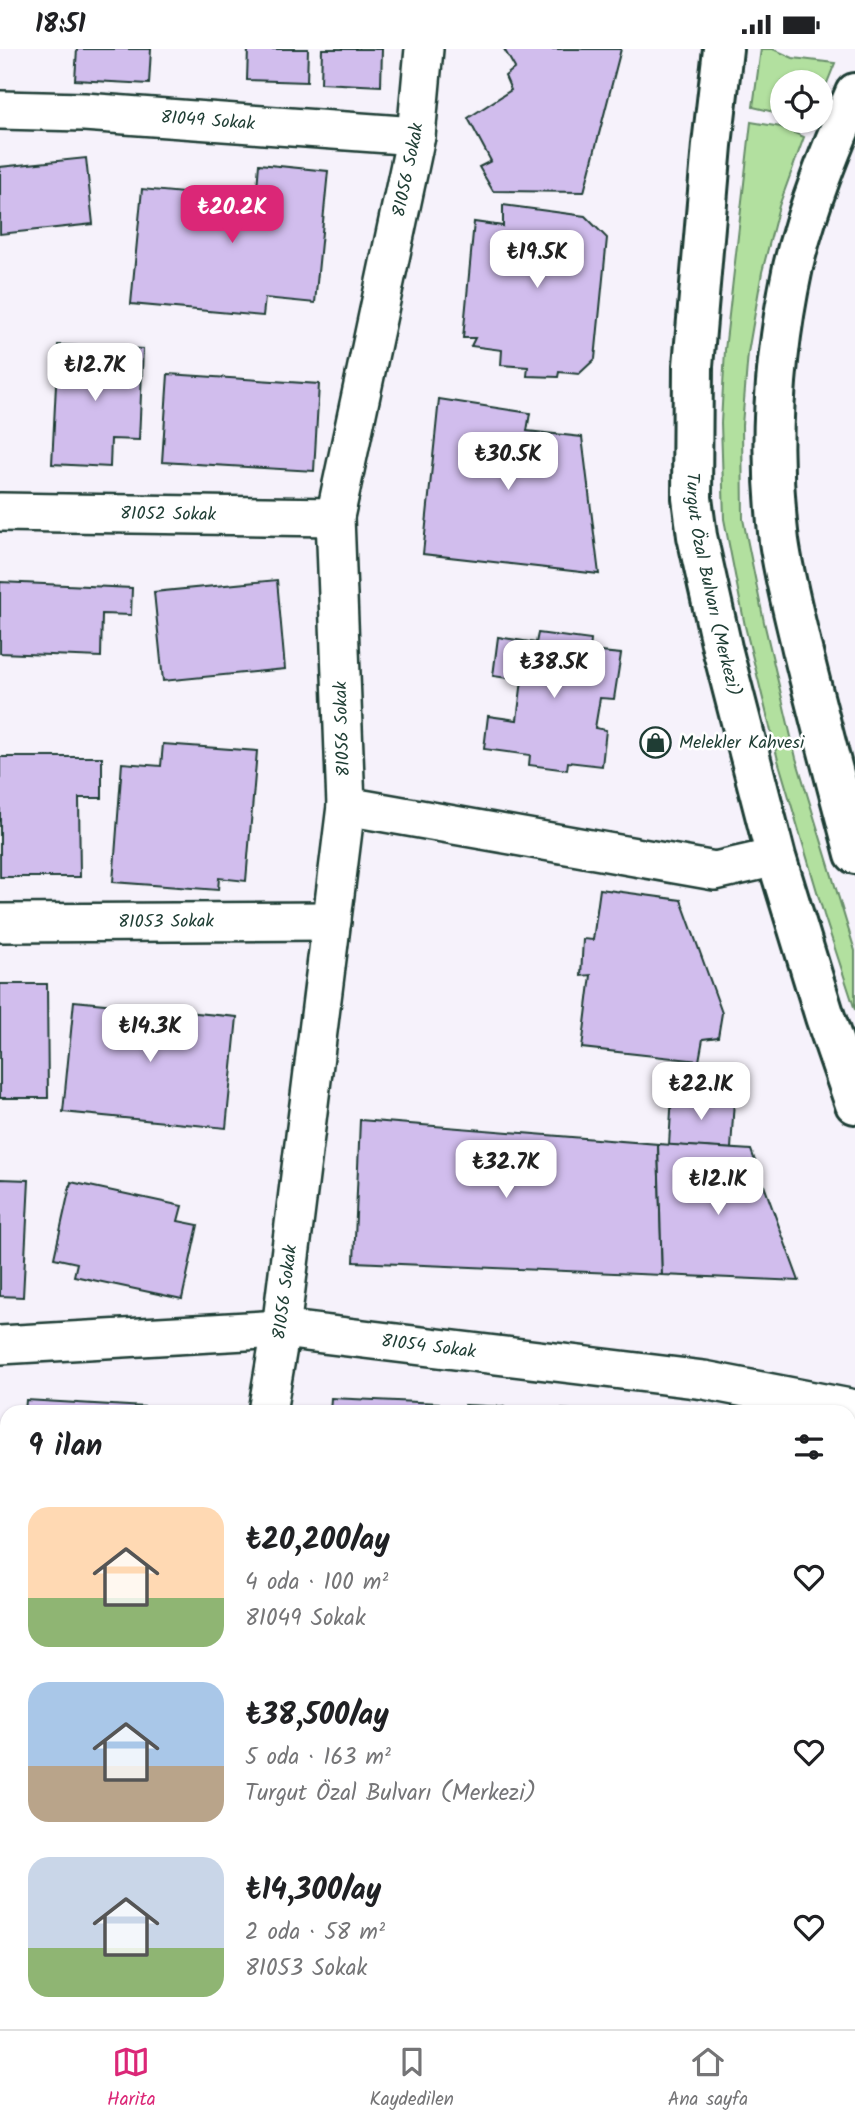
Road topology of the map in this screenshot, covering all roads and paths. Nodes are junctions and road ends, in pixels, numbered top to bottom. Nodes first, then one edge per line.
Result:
1 (424, 49) edge
2 (723, 49) edge
3 (855, 93) edge
4 (0, 110) edge
5 (416, 135) junction
6 (0, 512) edge
7 (335, 517) junction
8 (346, 806) junction
9 (855, 854) edge
10 (776, 857) junction
11 (332, 921) junction
12 (0, 923) edge
13 (855, 1104) edge
14 (281, 1329) junction
15 (0, 1345) edge
16 (703, 1396) edge
17 (268, 1405) edge
18 (808, 1405) edge

1 - 5 street, 81056 Sokak
2 - 10 main road, Turgut Özal Bulvarı (Merkezi)
3 - 9 main road
4 - 5 street, 81049 Sokak
5 - 7 street, 81056 Sokak
6 - 7 street, 81052 Sokak
7 - 8 street, 81056 Sokak
8 - 10 street
8 - 11 street, 81056 Sokak
10 - 13 main road, Turgut Özal Bulvarı (Merkezi)
11 - 12 street, 81053 Sokak
11 - 14 street, 81056 Sokak
14 - 15 street, 81054 Sokak
14 - 16 street, 81054 Sokak
14 - 17 street, 81056 Sokak
16 - 18 street, 81054 Sokak

